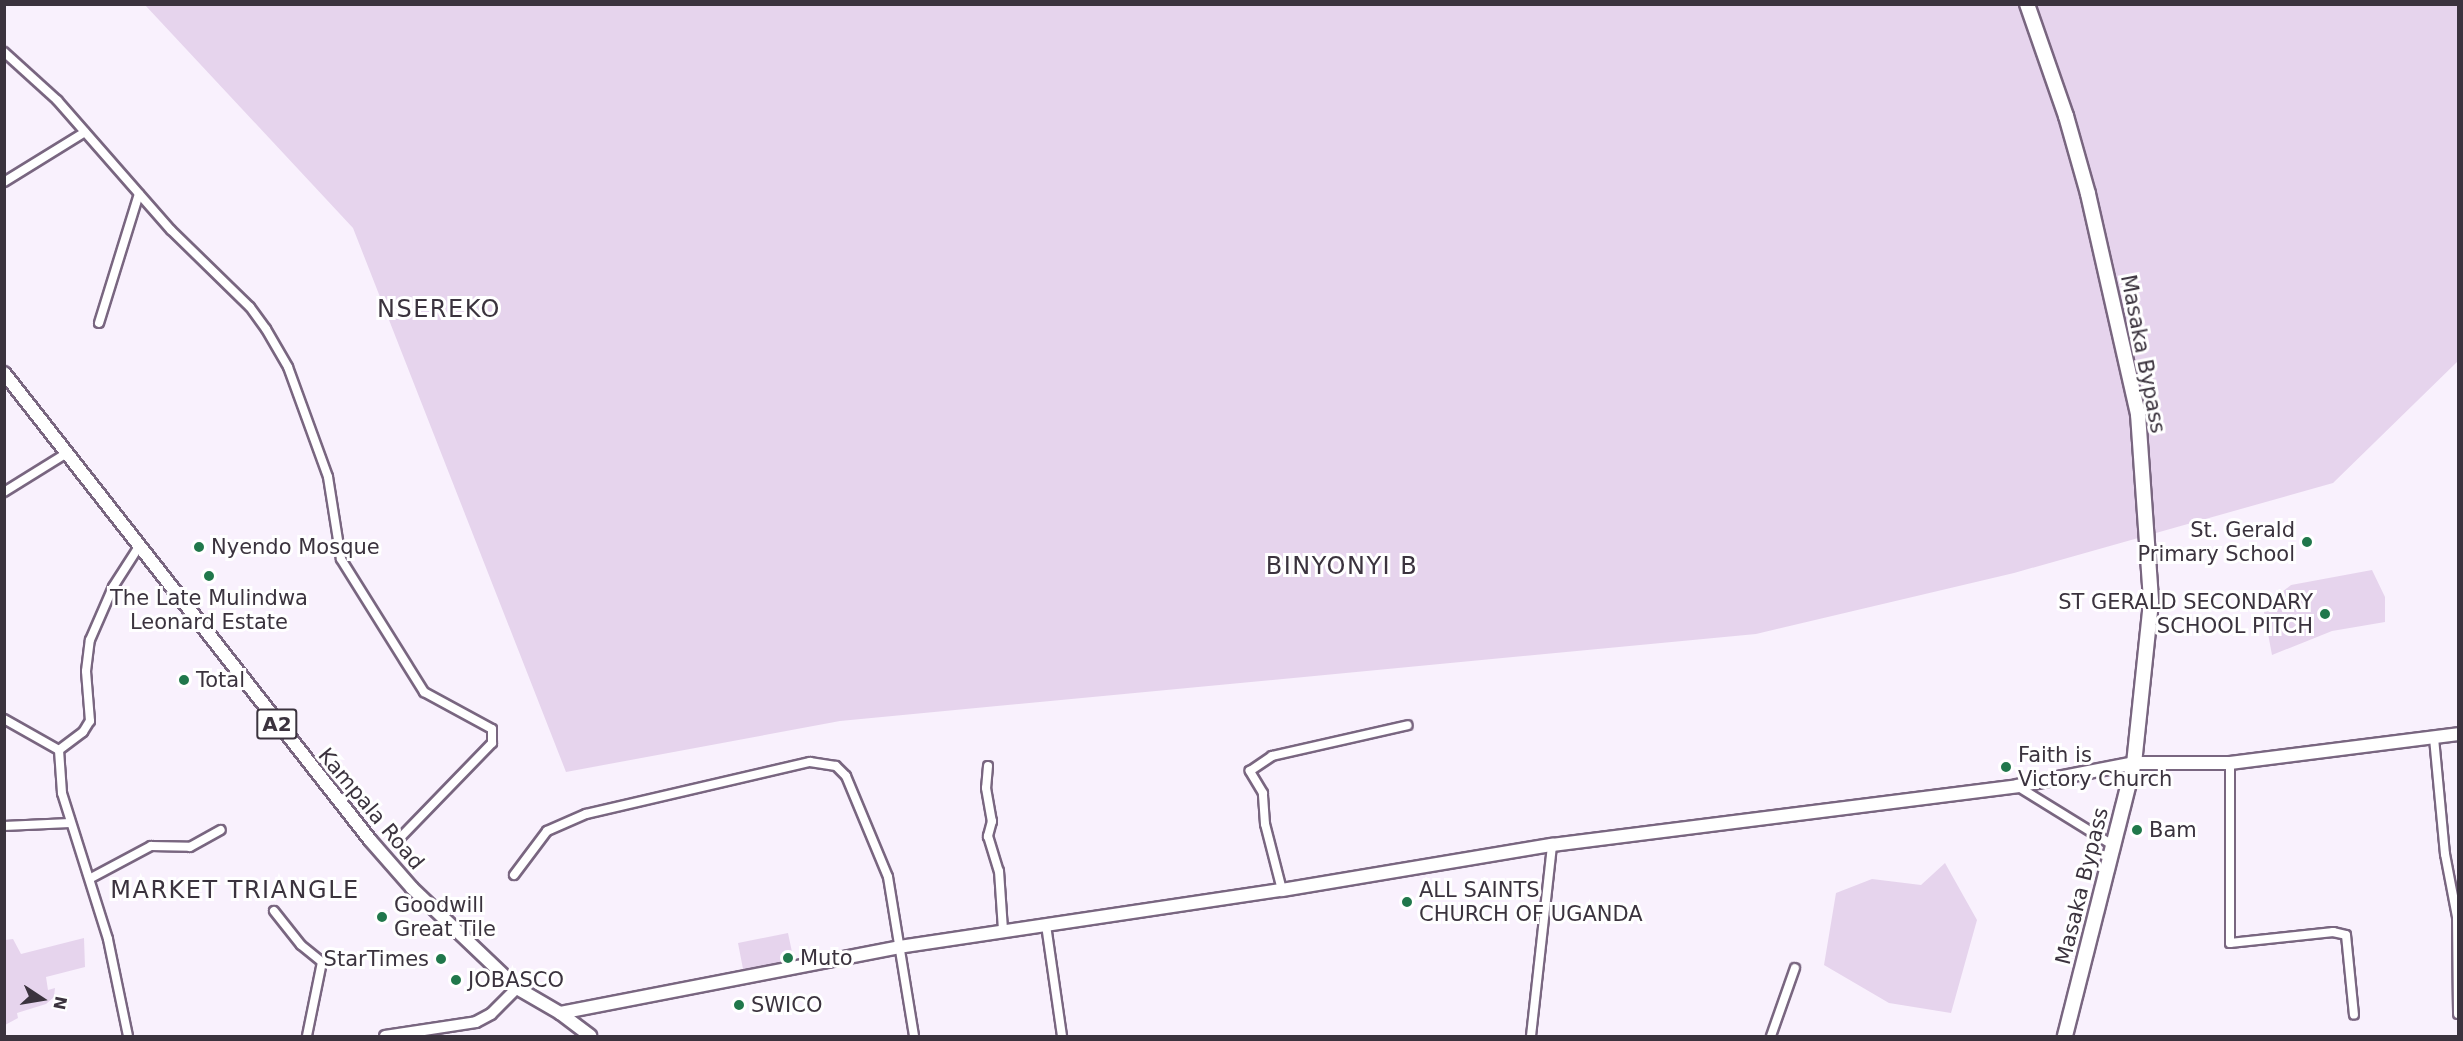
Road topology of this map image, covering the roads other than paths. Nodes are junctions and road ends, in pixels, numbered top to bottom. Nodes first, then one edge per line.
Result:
1 (2027, 4) edge
2 (4, 52) edge
3 (85, 132) junction
4 (4, 182) edge
5 (138, 194) junction
6 (99, 323) dead end
7 (4, 373) edge
8 (66, 453) junction
9 (4, 492) edge
10 (140, 545) junction
11 (4, 719) edge
12 (1408, 725) dead end
13 (2458, 734) edge
14 (2434, 738) junction
15 (59, 750) junction
16 (2134, 763) junction
17 (2230, 763) junction
18 (988, 766) dead end
19 (2017, 786) junction
20 (70, 823) junction
21 (4, 826) edge
22 (221, 830) dead end
23 (400, 838) dead end
24 (1552, 845) junction
25 (2114, 846) junction
26 (514, 875) dead end
27 (91, 878) junction
28 (1282, 890) junction
29 (274, 911) dead end
30 (1046, 925) junction
31 (1004, 930) junction
32 (899, 947) junction
33 (1795, 968) dead end
34 (517, 988) junction
35 (560, 1013) junction
36 (2458, 1014) edge
37 (2354, 1015) dead end
38 (128, 1036) edge
39 (307, 1036) edge
40 (385, 1036) edge
41 (590, 1036) edge
42 (914, 1036) edge
43 (1062, 1036) edge
44 (1531, 1036) edge
45 (1771, 1036) edge
46 (2065, 1036) edge

1 - 16 highway, Masaka Bypass
2 - 3 street
3 - 4 street
3 - 5 street
5 - 6 street
5 - 23 street
7 - 8 main road, Kampala Road / A2
8 - 9 street
8 - 10 main road, Kampala Road / A2
10 - 15 street
10 - 34 main road, Kampala Road / A2
11 - 15 street
12 - 28 street
13 - 14 main road
14 - 17 main road
14 - 36 street
15 - 20 street
16 - 17 main road
16 - 19 main road
16 - 25 highway, Masaka Bypass
17 - 37 street
18 - 31 street
19 - 24 main road
19 - 25 street
20 - 21 street
20 - 27 street
22 - 27 street
24 - 28 main road
24 - 44 street
25 - 46 highway, Masaka Bypass
26 - 32 street
27 - 38 street
28 - 30 main road
29 - 39 street
30 - 31 main road
30 - 43 street
31 - 32 main road
32 - 35 main road
32 - 42 street
33 - 45 street
34 - 35 main road, Kampala Road / A2
34 - 40 street
35 - 41 main road, Kampala Road / A2

